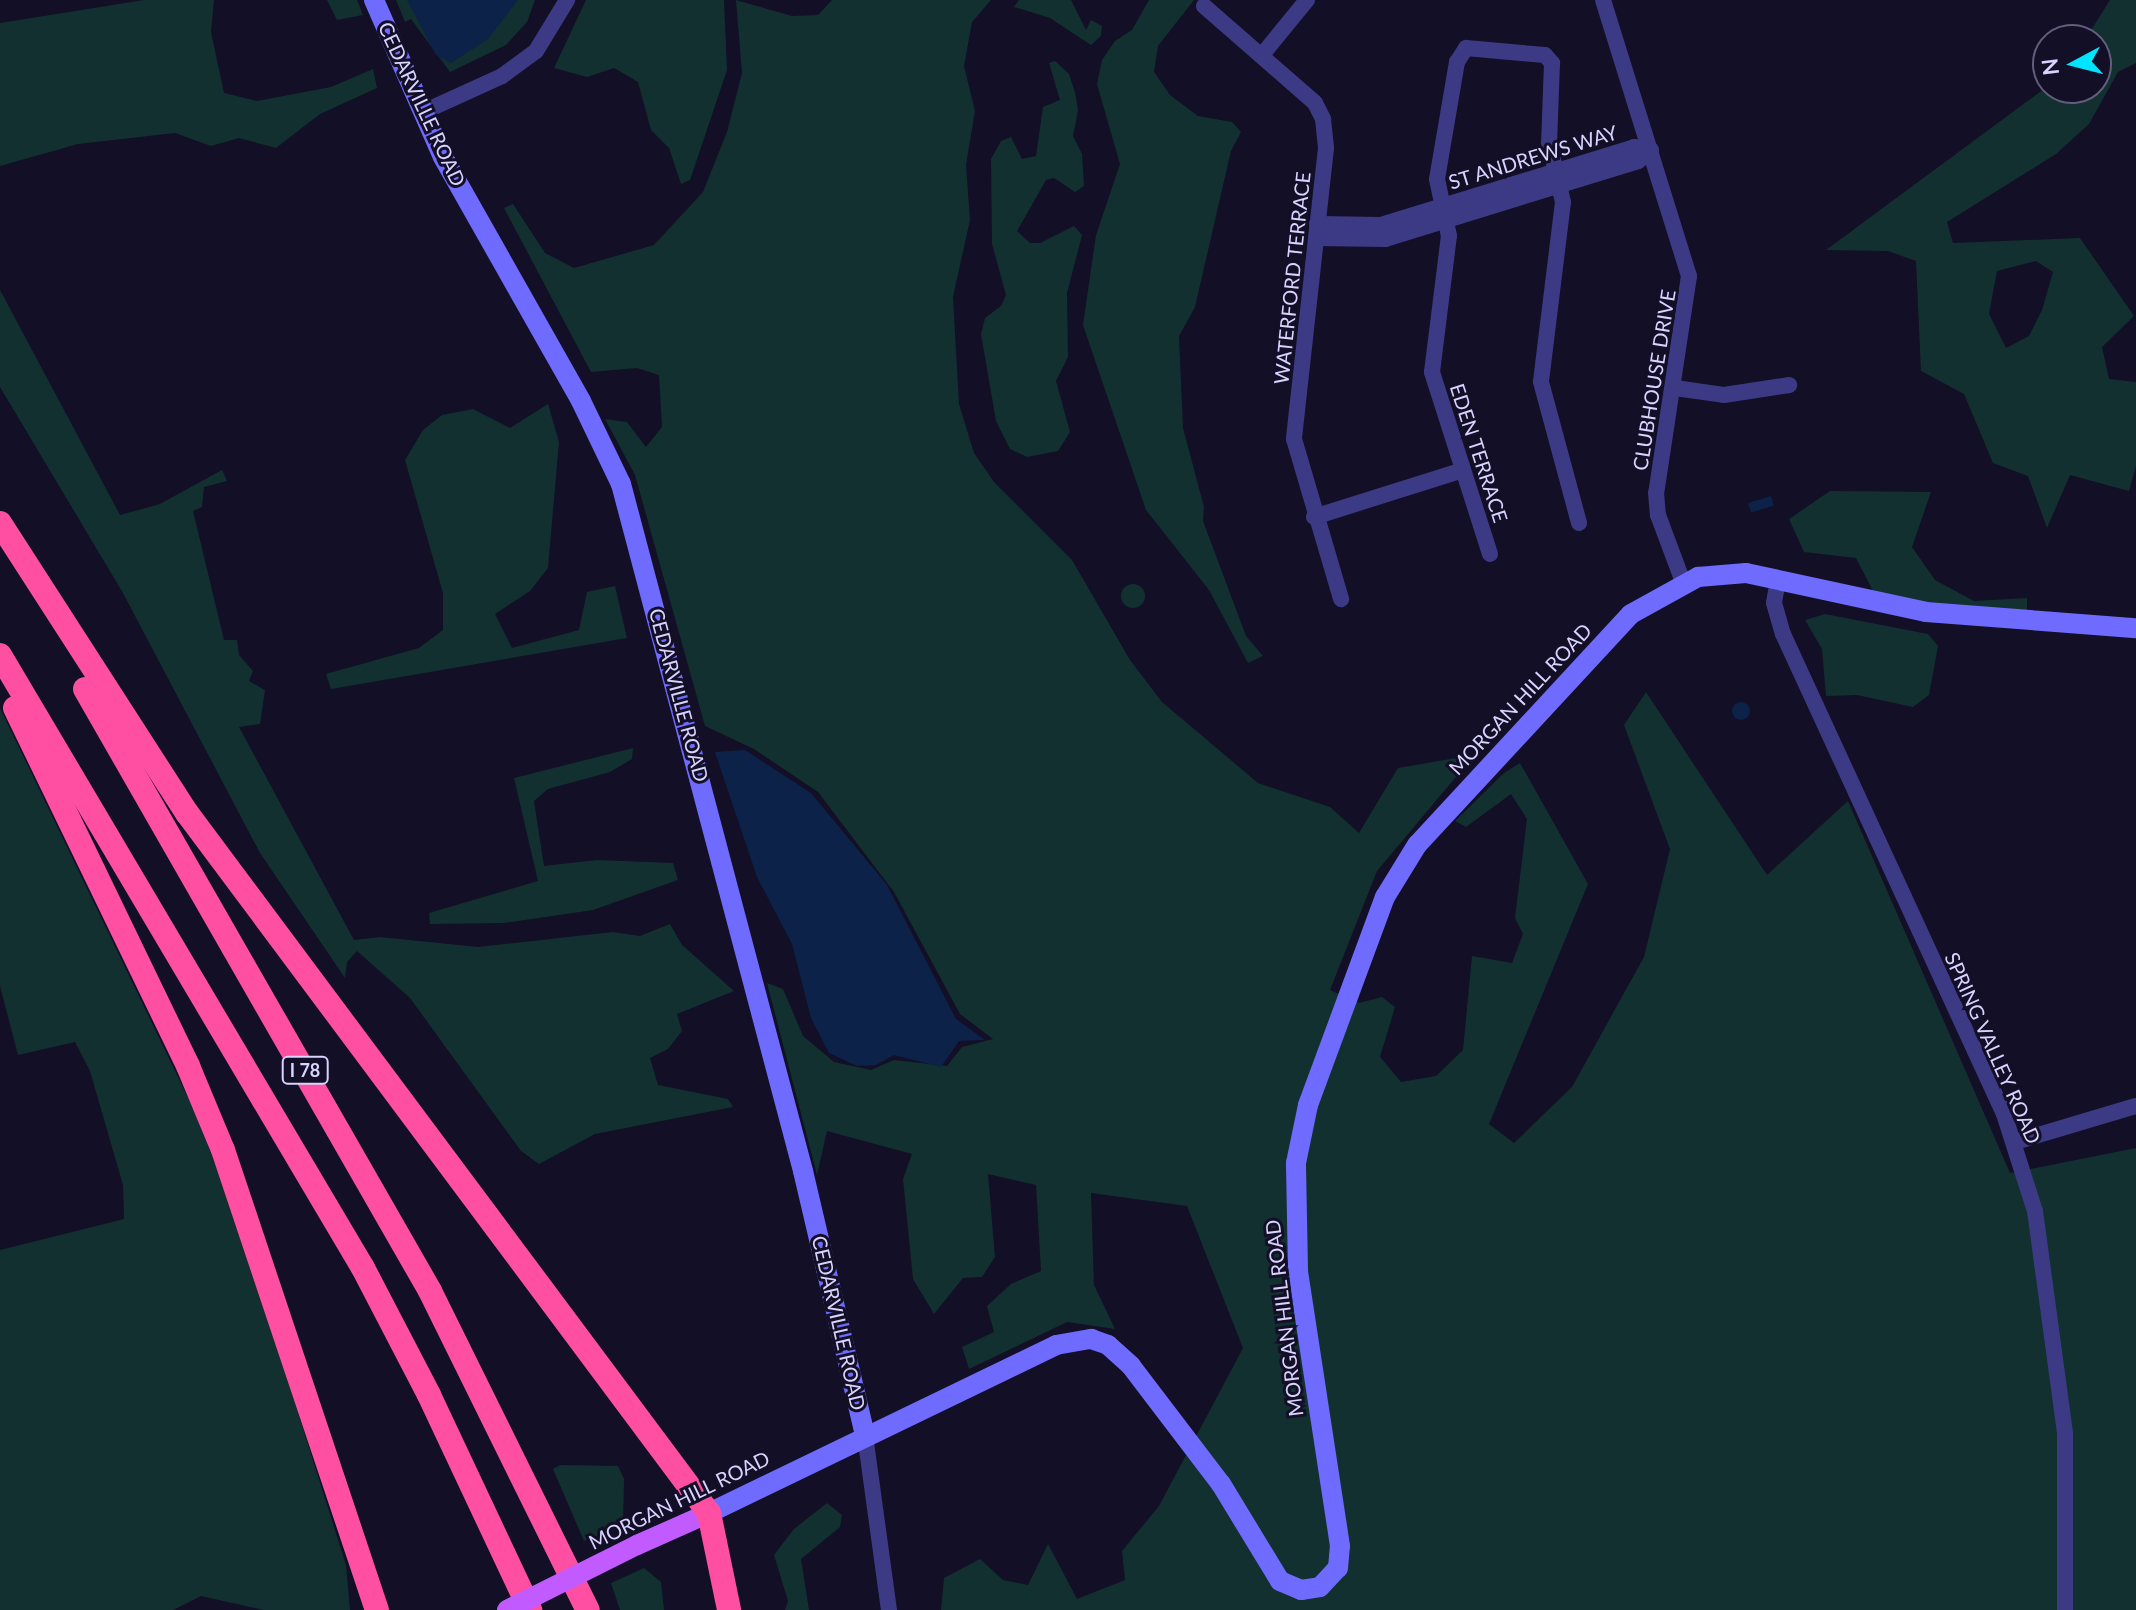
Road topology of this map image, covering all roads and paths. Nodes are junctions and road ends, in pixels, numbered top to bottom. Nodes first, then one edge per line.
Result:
1 (374, 0) edge
2 (567, 0) edge
3 (1307, 0) edge
4 (1603, 0) edge
5 (1204, 6) dead end
6 (1262, 55) junction
7 (423, 112) junction
8 (1651, 150) junction
9 (1557, 178) junction
10 (1444, 213) junction
11 (1317, 231) junction
12 (1789, 385) dead end
13 (1675, 388) junction
14 (1463, 470) junction
15 (1314, 517) junction
16 (0, 523) edge
17 (1579, 523) dead end
18 (0, 543) edge
19 (1490, 554) dead end
20 (1778, 580) junction
21 (1683, 582) junction
22 (1341, 599) dead end
23 (2136, 628) edge
24 (0, 655) edge
25 (0, 678) edge
26 (2136, 1106) edge
27 (2015, 1142) junction
28 (865, 1435) junction
29 (709, 1513) junction
30 (365, 1577) junction
31 (366, 1610) edge
32 (377, 1610) edge
33 (507, 1610) edge
34 (530, 1610) edge
35 (588, 1610) edge
36 (729, 1610) edge
37 (889, 1610) edge
38 (2065, 1610) edge

1 - 7 main road, CEDARVILLE ROAD
2 - 7 street
3 - 6 street
4 - 8 street, CLUBHOUSE DRIVE
5 - 6 street, WATERFORD TERRACE
6 - 11 street, WATERFORD TERRACE
7 - 28 main road, CEDARVILLE ROAD
8 - 9 street, ST ANDREWS WAY
8 - 13 street, CLUBHOUSE DRIVE
9 - 10 street, ST ANDREWS WAY
9 - 10 street, EDEN TERRACE
9 - 17 street
10 - 11 street, ST ANDREWS WAY
10 - 14 street, EDEN TERRACE
11 - 15 street, WATERFORD TERRACE
12 - 13 street
13 - 21 street, CLUBHOUSE DRIVE
14 - 15 street
14 - 19 street, EDEN TERRACE
15 - 22 street, WATERFORD TERRACE
16 - 29 highway
18 - 35 highway, I 78
20 - 21 main road, MORGAN HILL ROAD
20 - 23 main road, MORGAN HILL ROAD
20 - 27 street, SPRING VALLEY ROAD
21 - 28 main road, MORGAN HILL ROAD
24 - 34 highway, I 78
25 - 30 highway
26 - 27 street
27 - 38 street, SPRING VALLEY ROAD
28 - 29 main road, MORGAN HILL ROAD
28 - 37 street
29 - 33 main road, MORGAN HILL ROAD, bridge
29 - 36 highway
30 - 31 highway
30 - 32 highway

